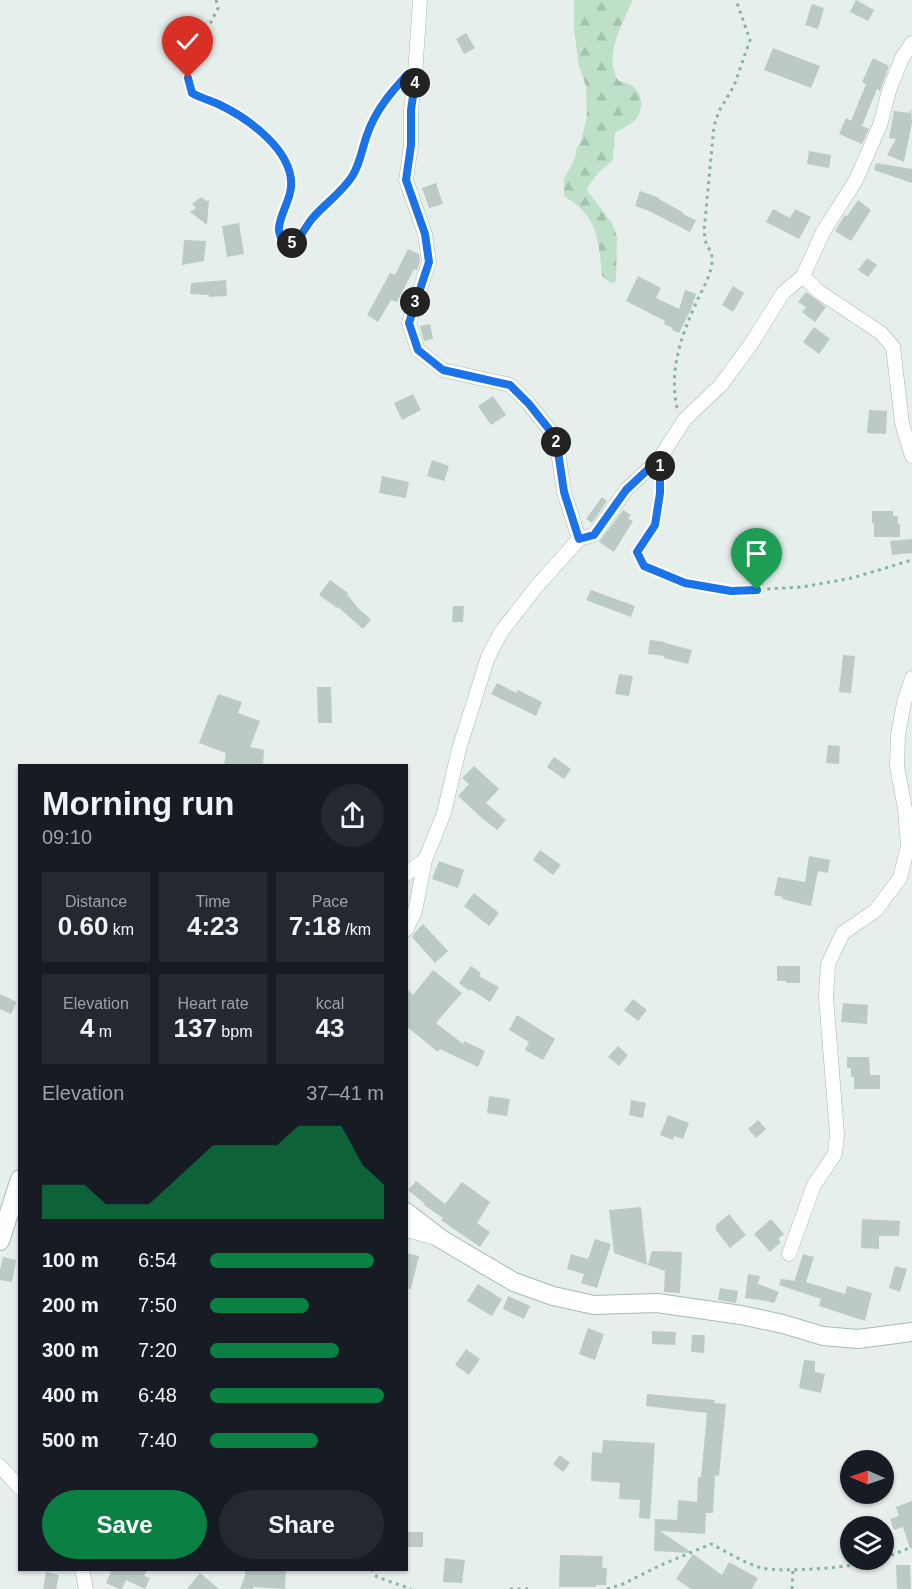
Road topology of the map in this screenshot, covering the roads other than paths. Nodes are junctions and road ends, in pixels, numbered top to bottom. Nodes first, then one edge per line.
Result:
1 (420, 0) edge
2 (912, 43) edge
3 (803, 276) junction
4 (912, 456) edge
5 (579, 539) junction
6 (912, 678) edge
7 (425, 860) junction
8 (408, 873) edge
9 (408, 926) edge
10 (17, 1201) edge
11 (408, 1214) edge
12 (408, 1231) edge
13 (441, 1239) junction
14 (0, 1241) edge
15 (789, 1254) dead end
16 (912, 1332) edge
17 (0, 1466) edge
18 (18, 1486) edge
19 (82, 1571) edge
20 (86, 1589) edge

1 - 5 street
2 - 3 street
3 - 4 street
3 - 5 street
5 - 7 street
6 - 15 street
7 - 8 street
7 - 9 street
10 - 14 main road
11 - 13 main road
12 - 13 street
13 - 16 main road
17 - 18 street
19 - 20 street

